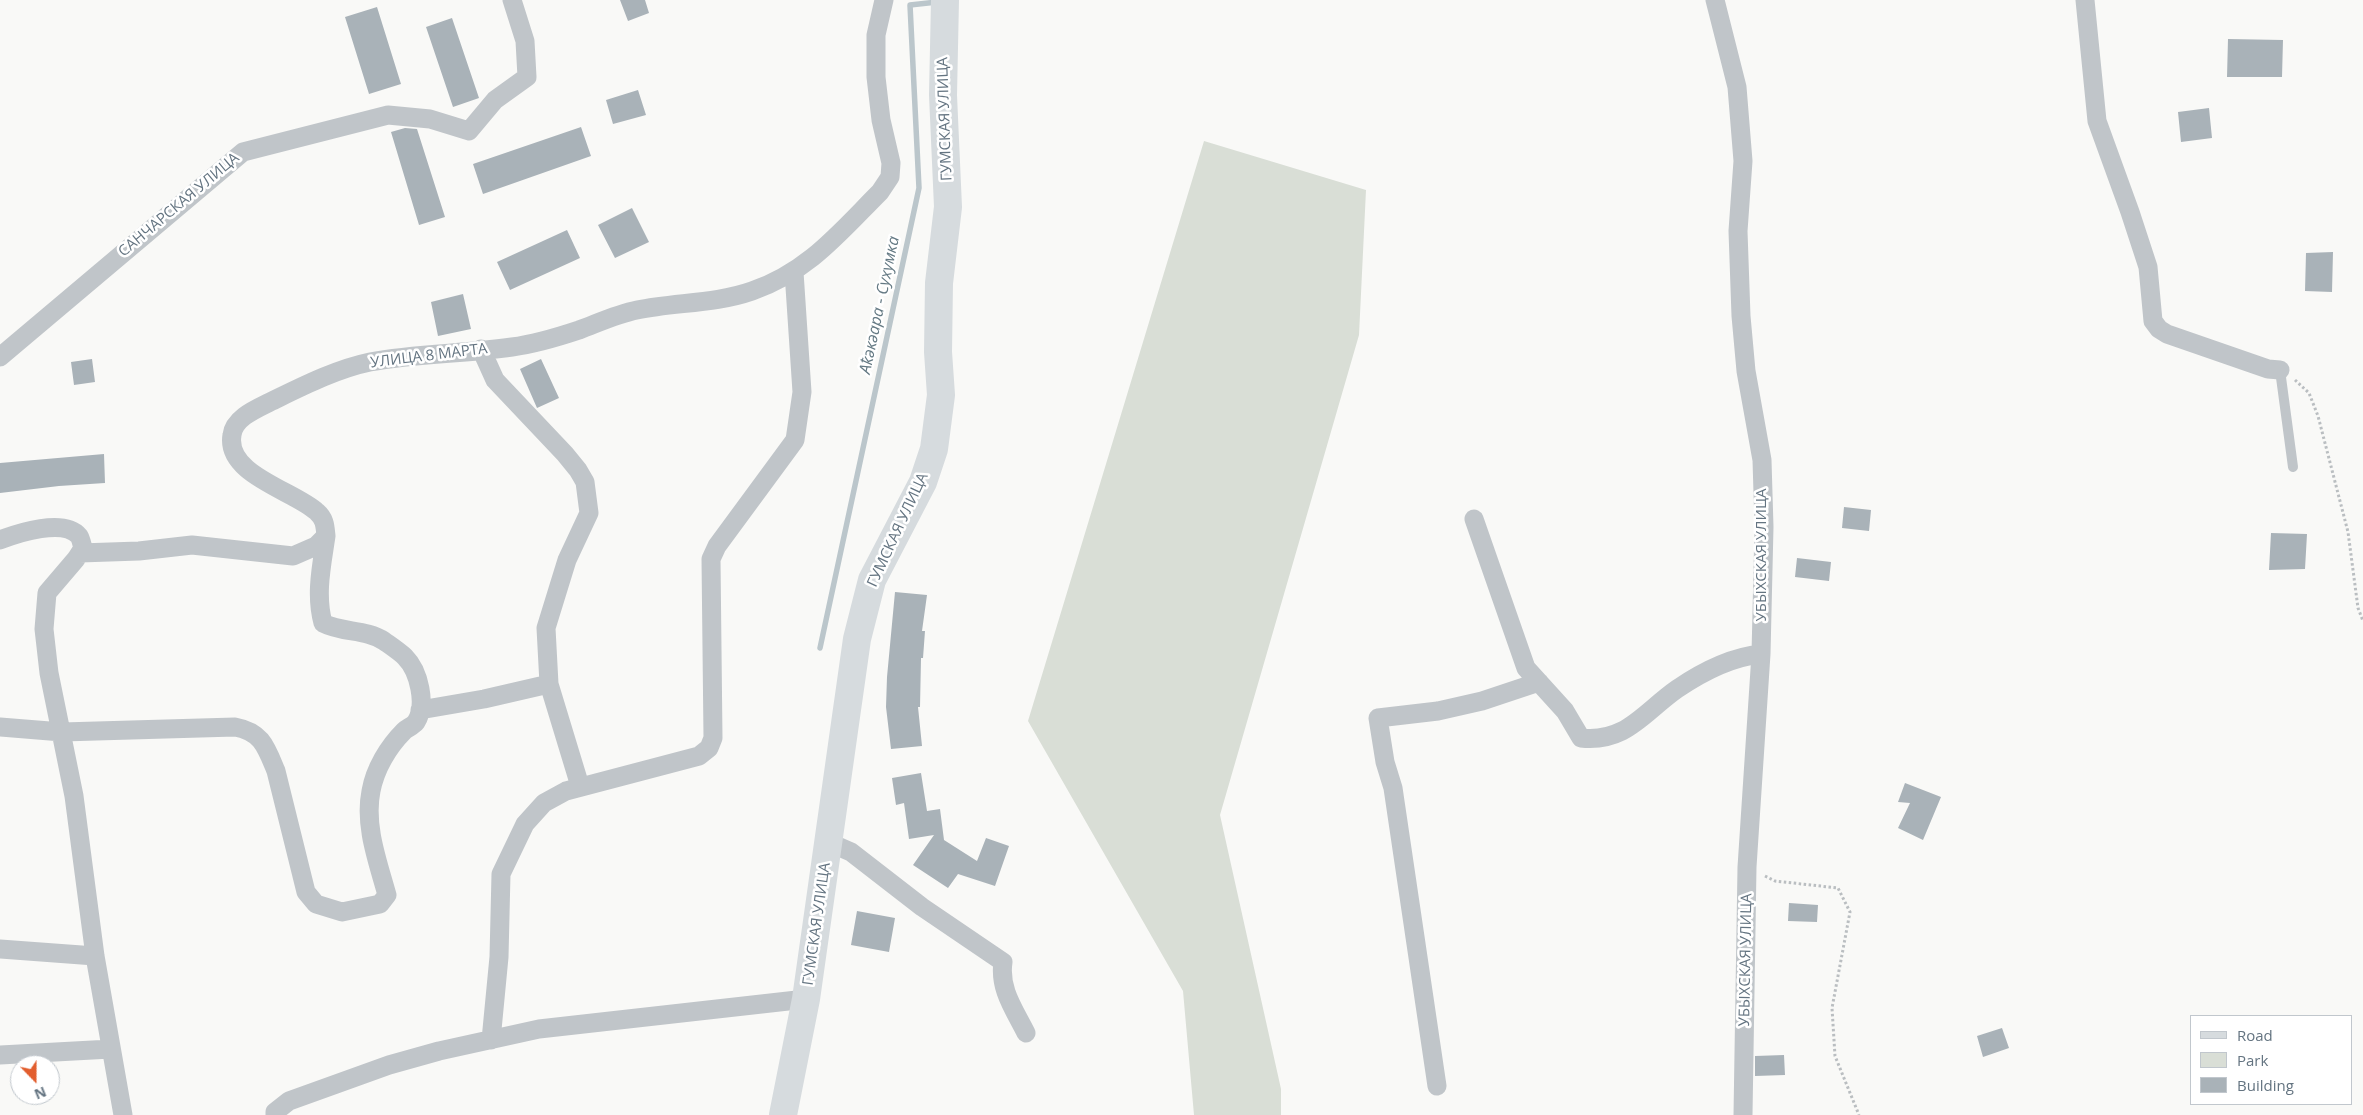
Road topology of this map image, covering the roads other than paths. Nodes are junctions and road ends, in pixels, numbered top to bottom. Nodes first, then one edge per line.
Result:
1 (512, 0) edge
2 (884, 0) edge
3 (945, 0) edge
4 (1715, 0) edge
5 (2085, 0) edge
6 (794, 272) junction
7 (481, 350) junction
8 (0, 357) edge
9 (2280, 370) joint
10 (2293, 467) dead end
11 (1474, 519) dead end
12 (326, 536) junction
13 (0, 540) edge
14 (80, 553) junction
15 (1761, 654) junction
16 (1539, 682) junction
17 (549, 684) junction
18 (420, 710) junction
19 (0, 727) edge
20 (62, 732) junction
21 (580, 786) junction
22 (828, 842) junction
23 (0, 949) edge
24 (95, 956) junction
25 (806, 999) junction
26 (1026, 1033) dead end
27 (491, 1040) junction
28 (111, 1049) junction
29 (0, 1055) edge
30 (1437, 1086) dead end
31 (123, 1115) edge
32 (275, 1115) edge
33 (783, 1115) edge
34 (1743, 1115) edge

1 - 8 street, САНЧАРСКАЯ УЛИЦА
2 - 6 street, УЛИЦА 8 МАРТА
3 - 22 street, ГУМСКАЯ УЛИЦА
4 - 15 street, УБЫХСКАЯ УЛИЦА
5 - 9 street
6 - 7 street, УЛИЦА 8 МАРТА
6 - 21 street
7 - 12 street, УЛИЦА 8 МАРТА
7 - 17 street
9 - 10 lane
11 - 16 street
12 - 14 street
12 - 18 street
13 - 14 street
14 - 20 street
15 - 16 street
15 - 34 street, УБЫХСКАЯ УЛИЦА
16 - 30 street
17 - 18 street
17 - 21 street
18 - 20 street
19 - 20 street
20 - 24 street
21 - 27 street
22 - 25 street, ГУМСКАЯ УЛИЦА
22 - 26 street
23 - 24 street
24 - 28 street
25 - 27 street
25 - 33 street, ГУМСКАЯ УЛИЦА
27 - 32 street
28 - 29 street
28 - 31 street

